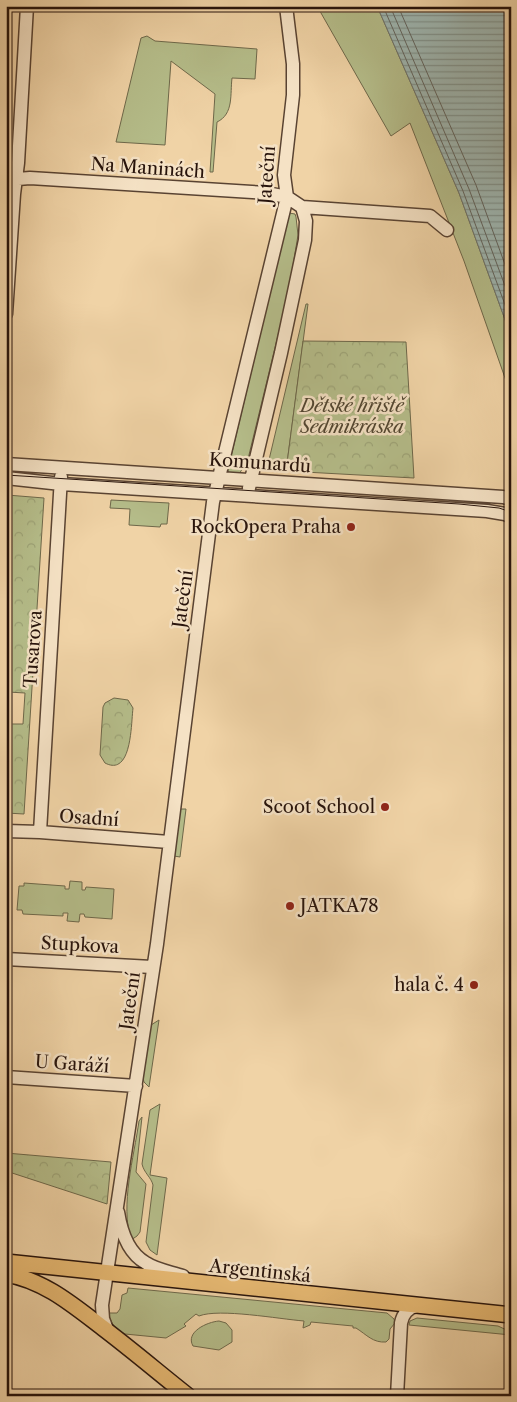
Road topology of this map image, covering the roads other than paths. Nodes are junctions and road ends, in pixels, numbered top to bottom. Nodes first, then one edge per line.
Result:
1 (27, 6) edge
2 (286, 6) edge
3 (11, 180) edge
4 (287, 197) junction
5 (302, 207) junction
6 (447, 230) dead end
7 (6, 314) edge
8 (6, 464) edge
9 (62, 468) junction
10 (6, 478) edge
11 (220, 478) junction
12 (251, 480) junction
13 (61, 484) junction
14 (215, 494) junction
15 (248, 496) junction
16 (511, 499) edge
17 (508, 516) edge
18 (6, 831) edge
19 (40, 832) junction
20 (169, 842) junction
21 (6, 959) edge
22 (152, 967) junction
23 (6, 1076) edge
24 (136, 1086) junction
25 (117, 1202) junction
26 (6, 1262) edge
27 (106, 1272) junction
28 (6, 1274) edge
29 (206, 1284) junction
30 (417, 1306) junction
31 (492, 1313) junction
32 (511, 1316) edge
33 (511, 1323) edge
34 (108, 1332) junction
35 (188, 1396) edge
36 (397, 1396) edge

1 - 3 street
2 - 4 street, Jateční
3 - 4 street, Na Maninách
3 - 7 street
4 - 5 street
4 - 11 street, Jateční
5 - 6 street
5 - 12 street, Jateční
8 - 9 street, Komunardů
9 - 11 street, Komunardů
9 - 13 street, Tusarova
10 - 13 street, Komunardů
11 - 12 street, Komunardů
11 - 14 street, Jateční
12 - 15 street, Jateční
12 - 16 street, Komunardů
13 - 14 street, Komunardů
13 - 19 street, Tusarova
14 - 15 street, Komunardů
14 - 20 street, Jateční
15 - 17 street, Komunardů
18 - 19 street, Osadní
19 - 20 street, Osadní
20 - 22 street, Jateční
21 - 22 street, Stupkova
22 - 24 street, Jateční
23 - 24 street, U Garáží
24 - 25 street, Jateční
25 - 27 street, Jateční
25 - 29 street, Jateční
26 - 27 main road, Argentinská
27 - 29 main road, Argentinská
27 - 34 street, Jateční
28 - 34 main road
29 - 30 main road, Argentinská
30 - 31 main road, Argentinská
30 - 36 street
31 - 32 main road, Argentinská
31 - 33 street
34 - 35 main road

